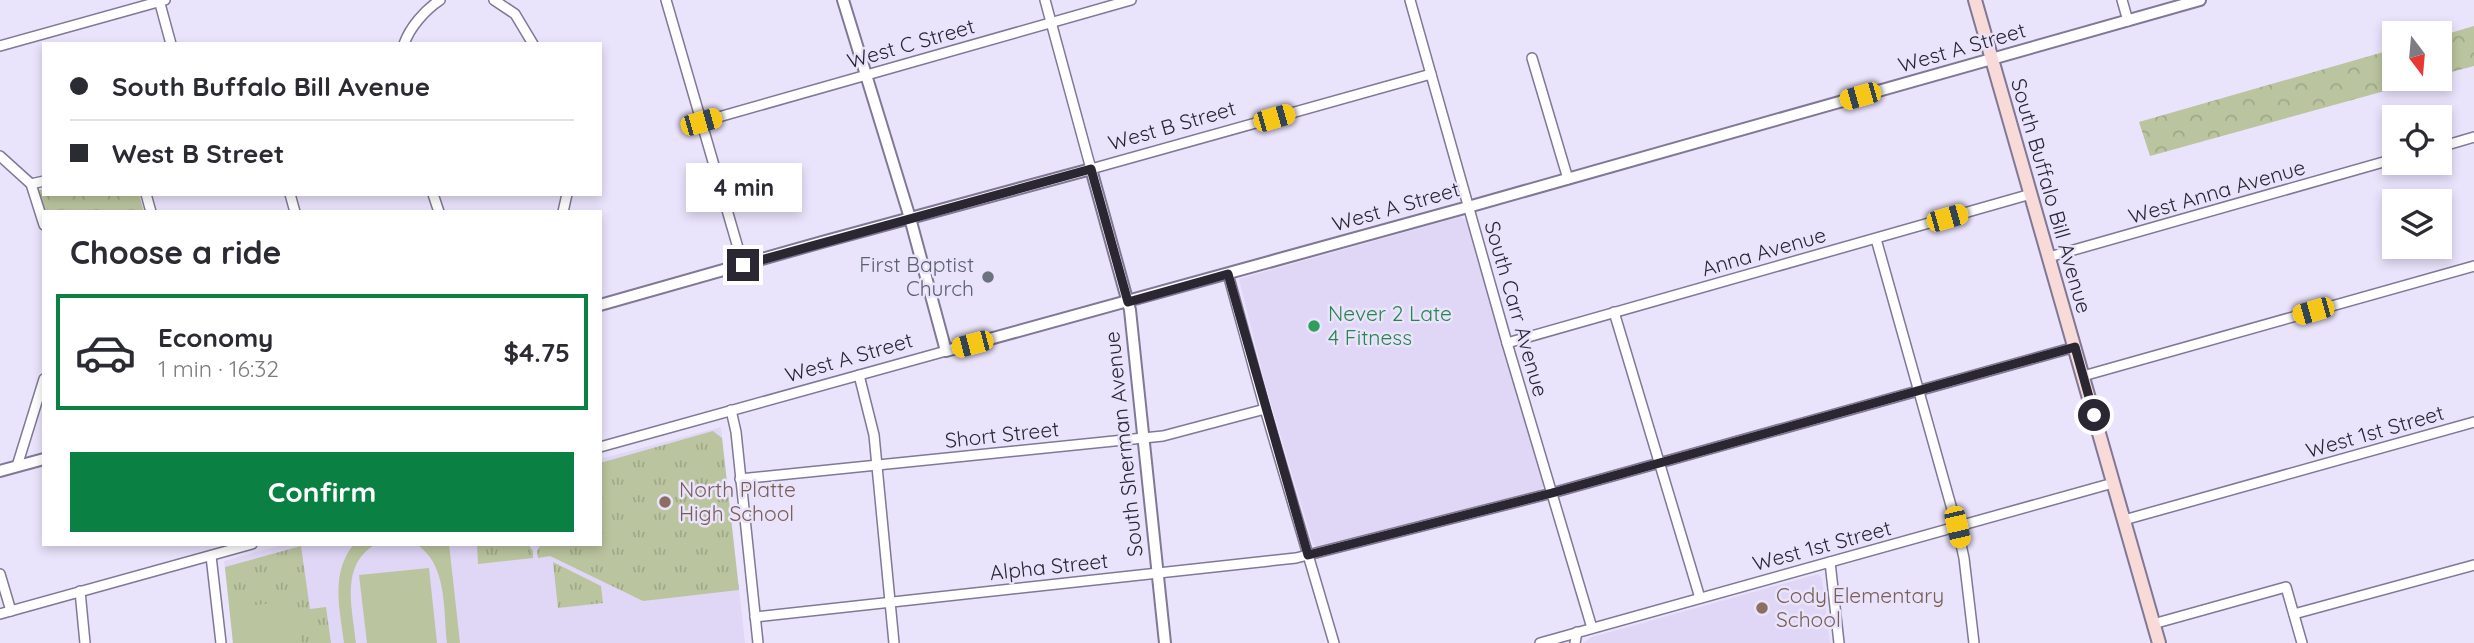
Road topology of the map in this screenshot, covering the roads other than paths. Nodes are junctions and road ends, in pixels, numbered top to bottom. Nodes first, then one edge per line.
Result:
1 (161, 0) edge
2 (440, 0) edge
3 (494, 0) edge
4 (666, 0) edge
5 (843, 0) edge
6 (1045, 0) edge
7 (1131, 0) edge
8 (1410, 0) edge
9 (1975, 0) edge
10 (2122, 0) edge
11 (2200, 0) edge
12 (2128, 20) junction
13 (1050, 22) junction
14 (171, 42) edge
15 (405, 42) edge
16 (532, 42) edge
17 (0, 46) edge
18 (1532, 58) dead end
19 (1992, 59) junction
20 (1431, 74) junction
21 (866, 75) junction
22 (701, 122) junction
23 (2474, 137) edge
24 (2452, 143) edge
25 (0, 156) edge
26 (2382, 162) edge
27 (1091, 169) junction
28 (1568, 178) junction
29 (42, 181) edge
30 (31, 184) junction
31 (2031, 194) junction
32 (1468, 207) junction
33 (909, 218) junction
34 (42, 219) edge
35 (1876, 239) junction
36 (2049, 257) junction
37 (743, 265) junction
38 (2474, 266) edge
39 (1228, 274) junction
40 (1128, 302) junction
41 (602, 304) edge
42 (1614, 312) junction
43 (1507, 343) junction
44 (2075, 347) junction
45 (946, 351) junction
46 (859, 375) junction
47 (2083, 376) junction
48 (42, 386) edge
49 (1917, 391) junction
50 (1265, 409) junction
51 (731, 410) junction
52 (2474, 422) edge
53 (1143, 438) junction
54 (602, 446) edge
55 (42, 460) edge
56 (1660, 463) junction
57 (18, 466) junction
58 (875, 466) junction
59 (0, 471) edge
60 (740, 479) junction
61 (2113, 483) junction
62 (1552, 493) junction
63 (2124, 520) junction
64 (1957, 527) junction
65 (245, 546) edge
66 (1308, 555) junction
67 (211, 556) junction
68 (1830, 562) junction
69 (2474, 565) edge
70 (1157, 573) junction
71 (0, 574) edge
72 (80, 592) junction
73 (1700, 598) junction
74 (890, 602) junction
75 (11, 611) junction
76 (0, 614) edge
77 (2294, 614) junction
78 (755, 617) junction
79 (2153, 624) junction
80 (1592, 628) junction
81 (1577, 632) junction
82 (85, 643) edge
83 (221, 643) edge
84 (758, 643) edge
85 (894, 643) edge
86 (1165, 643) edge
87 (1334, 643) edge
88 (1541, 643) edge
89 (1575, 643) edge
90 (1839, 643) edge
91 (1974, 643) edge
92 (2159, 643) edge
93 (2302, 643) edge

1 - 14 street
1 - 17 street
2 - 15 street
3 - 16 street
4 - 22 street
5 - 21 street
6 - 13 street, South Sherman Avenue
7 - 13 street, West C Street
8 - 20 street, South Carr Avenue
9 - 19 main road, South Buffalo Bill Avenue
10 - 12 street
11 - 12 street, West A Street
12 - 19 street, West A Street
13 - 21 street, West C Street
13 - 27 street, South Sherman Avenue
18 - 28 street
19 - 28 street, West A Street
19 - 31 main road, South Buffalo Bill Avenue
20 - 27 street, West B Street
20 - 32 street, South Carr Avenue
21 - 22 street, West C Street
21 - 33 street
22 - 37 street
23 - 24 street
25 - 30 street
26 - 36 street, West Anna Avenue
27 - 33 street, West B Street
27 - 40 street, South Sherman Avenue
28 - 32 street, West A Street
29 - 30 street
30 - 34 street
31 - 35 street, Anna Avenue
31 - 36 main road, South Buffalo Bill Avenue
32 - 39 street, West A Street
32 - 43 street, South Carr Avenue
33 - 37 street, West B Street
33 - 45 street
35 - 42 street, Anna Avenue
35 - 49 street
36 - 44 main road, South Buffalo Bill Avenue
37 - 41 street, West B Street
38 - 47 street
39 - 40 street, West A Street
39 - 50 street
40 - 45 street, West A Street
40 - 53 street, South Sherman Avenue
42 - 43 street, Anna Avenue
42 - 56 street
43 - 62 street, South Carr Avenue
44 - 47 main road, South Buffalo Bill Avenue
44 - 49 street, Alpha Street
45 - 46 street, West A Street
46 - 51 street, West A Street
46 - 58 street
47 - 61 main road, South Buffalo Bill Avenue
48 - 57 street
49 - 56 street, Alpha Street
49 - 64 street
50 - 53 street, Short Street
50 - 66 street
51 - 54 street, West A Street
51 - 60 street
52 - 63 street, West 1st Street
53 - 58 street, Short Street
53 - 70 street, South Sherman Avenue
55 - 57 street
56 - 62 street, Alpha Street
56 - 73 street
57 - 59 street
58 - 60 street, Short Street
58 - 74 street
60 - 78 street
61 - 63 main road, South Buffalo Bill Avenue
61 - 64 street, West 1st Street
62 - 66 street, Alpha Street
62 - 80 street, South Carr Avenue
63 - 79 main road, South Buffalo Bill Avenue
64 - 68 street, West 1st Street
64 - 91 street
65 - 67 street
66 - 70 street, Alpha Street
66 - 87 street
67 - 72 street
67 - 83 street
68 - 73 street, West 1st Street
68 - 90 street
69 - 77 street
70 - 74 street, Alpha Street
70 - 86 street, South Sherman Avenue
71 - 75 street
72 - 75 street
72 - 82 street
73 - 80 street, West 1st Street
74 - 78 street, Alpha Street
74 - 85 street
75 - 76 street
77 - 79 street
77 - 93 street
78 - 84 street
79 - 92 main road, South Buffalo Bill Avenue
80 - 81 street, West 1st Street
81 - 88 street, West 1st Street
81 - 89 street

